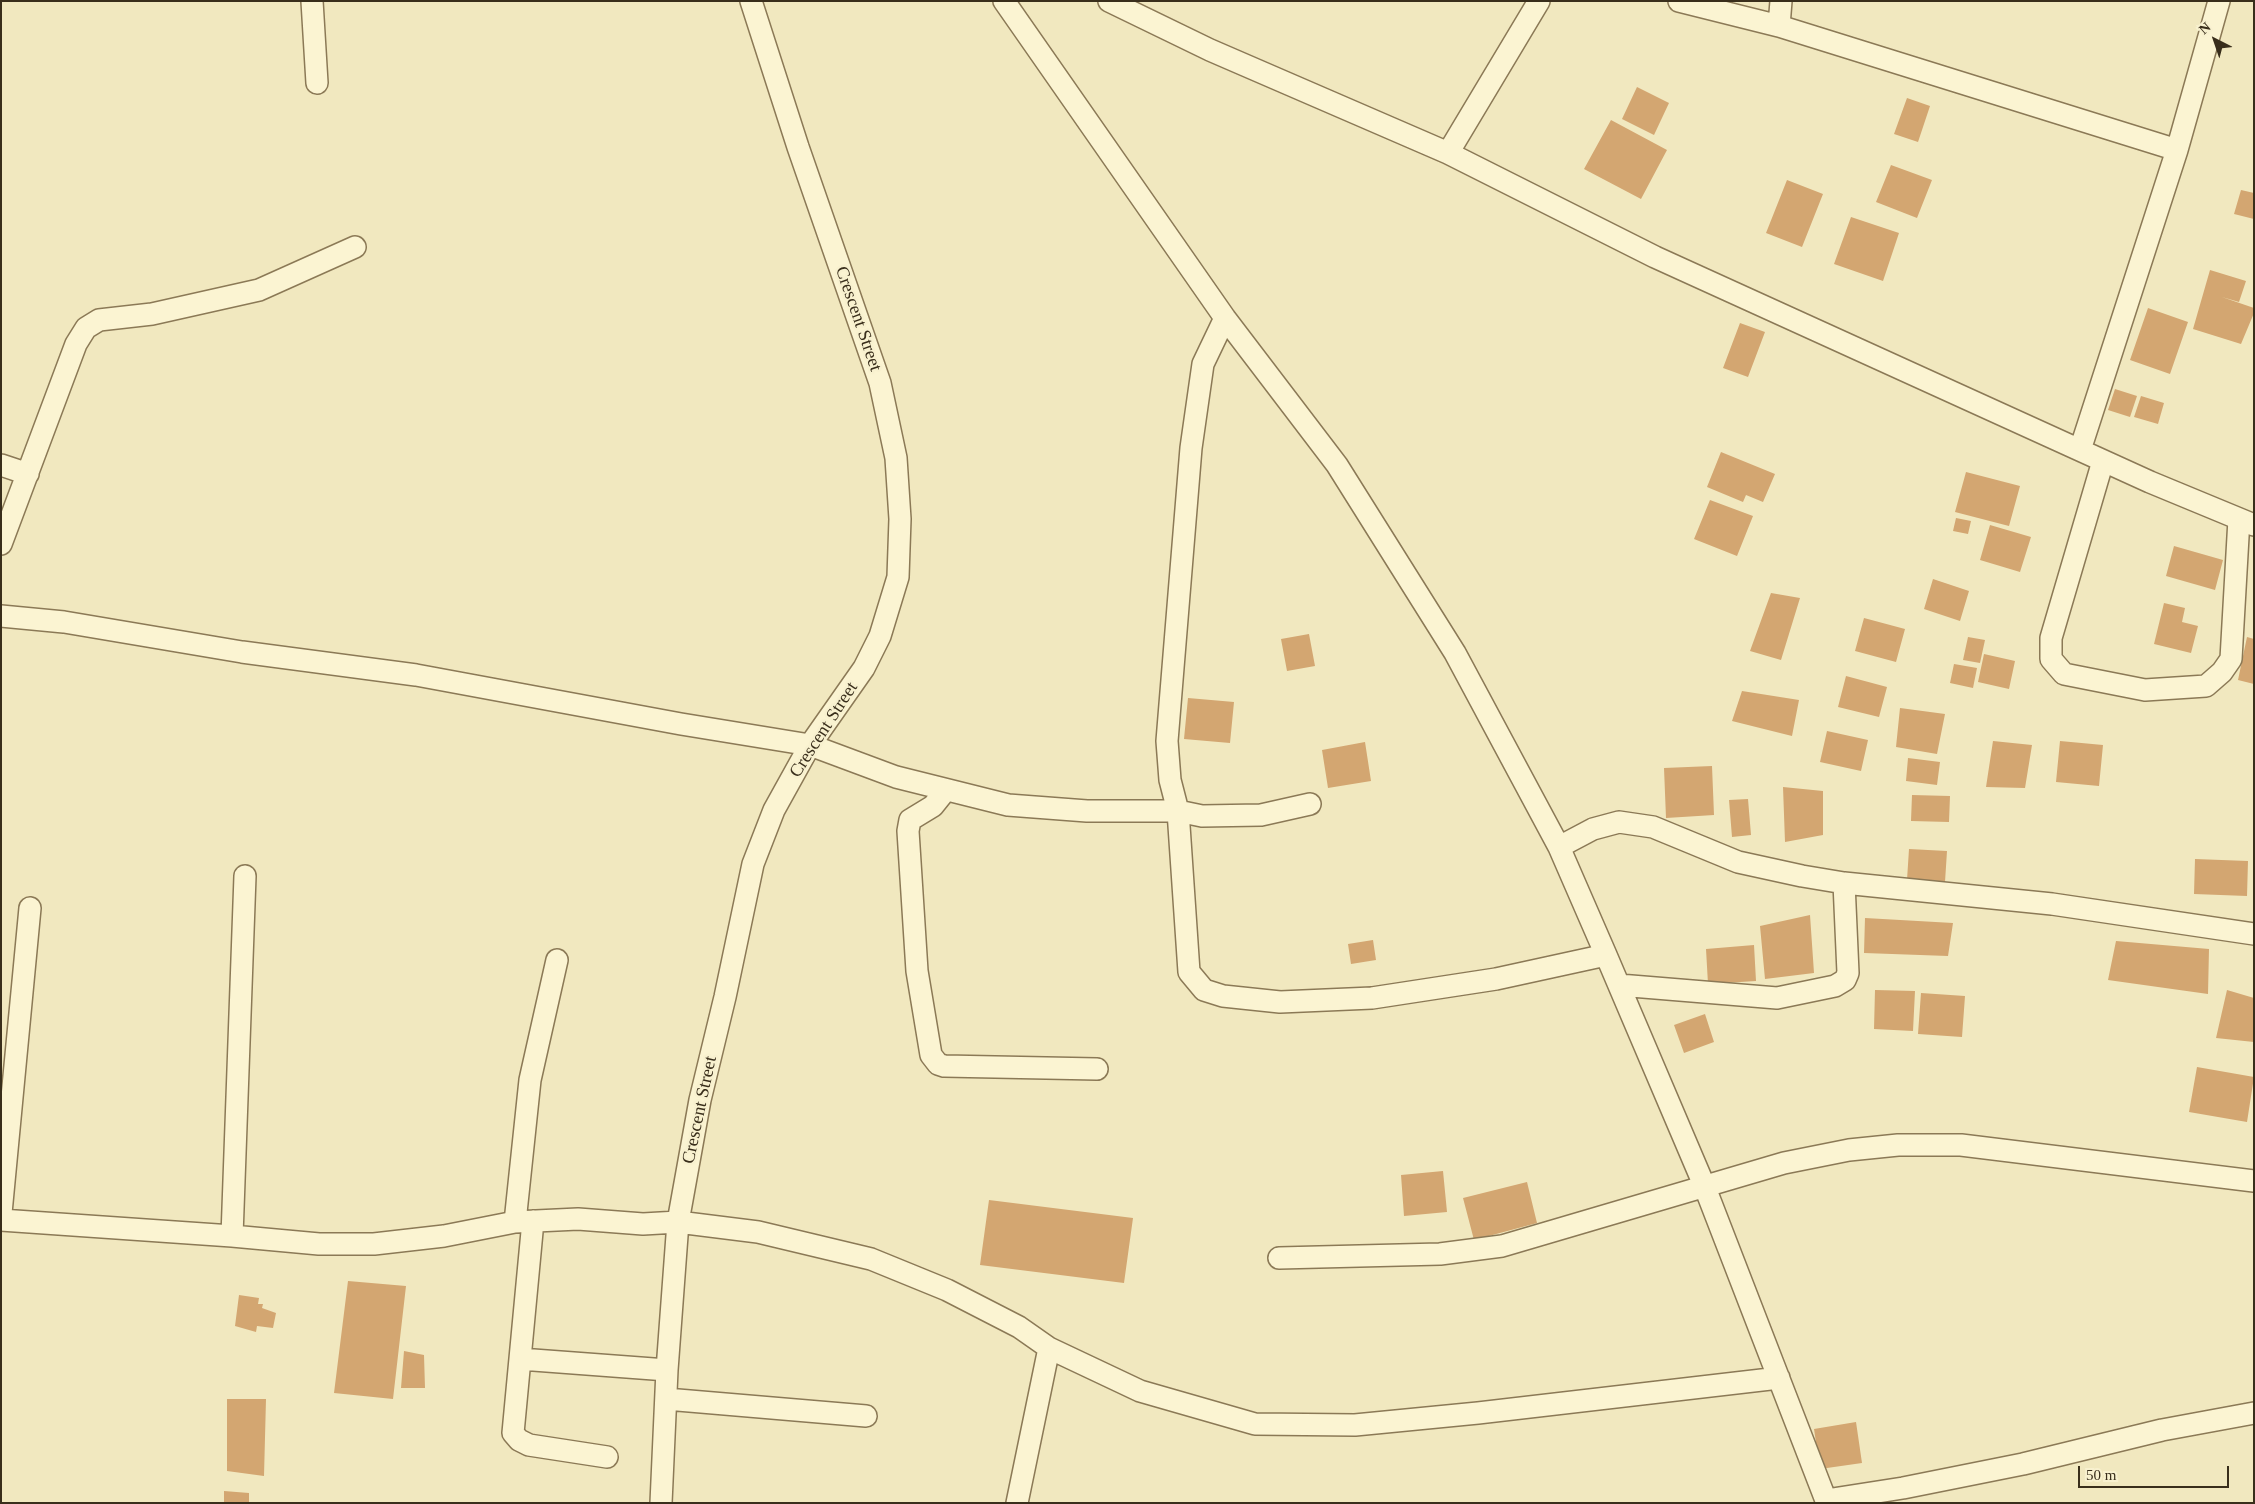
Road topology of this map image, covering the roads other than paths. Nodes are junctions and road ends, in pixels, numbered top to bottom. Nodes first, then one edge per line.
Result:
1 (312, 1) edge
2 (751, 1) edge
3 (1004, 1) edge
4 (1109, 1) edge
5 (1540, 1) edge
6 (1679, 1) edge
7 (1781, 1) edge
8 (2218, 1) edge
9 (1779, 26) junction
10 (317, 83) dead end
11 (2177, 150) junction
12 (1448, 153) junction
13 (355, 247) dead end
14 (1226, 318) junction
15 (2080, 450) junction
16 (2103, 461) junction
17 (1, 464) edge
18 (28, 474) junction
19 (2246, 522) edge
20 (1, 544) edge
21 (1, 616) edge
22 (810, 745) junction
23 (945, 791) junction
24 (1310, 804) dead end
25 (1178, 811) junction
26 (1559, 847) junction
27 (244, 876) dead end
28 (1844, 883) junction
29 (30, 908) dead end
30 (2254, 934) edge
31 (1606, 955) junction
32 (557, 960) dead end
33 (1619, 985) junction
34 (1097, 1069) dead end
35 (2254, 1181) edge
36 (1704, 1185) junction
37 (1, 1213) edge
38 (1, 1220) edge
39 (524, 1222) junction
40 (678, 1222) junction
41 (232, 1236) junction
42 (1279, 1258) dead end
43 (1049, 1348) junction
44 (520, 1359) junction
45 (667, 1370) junction
46 (1779, 1378) junction
47 (666, 1399) junction
48 (2254, 1412) edge
49 (866, 1416) dead end
50 (607, 1457) dead end
51 (1826, 1502) edge
52 (661, 1503) edge
53 (1017, 1503) edge

1 - 10 street
2 - 22 street, Crescent Street
3 - 14 street
4 - 12 street
5 - 12 street
6 - 9 street
7 - 9 street
8 - 11 street
9 - 11 street
11 - 15 street
12 - 15 street
13 - 18 street
14 - 25 street
14 - 26 street
15 - 16 street
16 - 19 street
16 - 19 street
17 - 18 street
18 - 20 street
21 - 22 street
22 - 23 street
22 - 40 street, Crescent Street
23 - 25 street
23 - 34 street
24 - 25 street
25 - 31 street
26 - 28 street
26 - 31 street
27 - 41 street
28 - 30 street
28 - 33 street
29 - 37 street
31 - 33 street
32 - 39 street
33 - 36 street
35 - 36 street
36 - 42 street
36 - 46 street
38 - 41 street
39 - 40 street
39 - 41 street
39 - 44 street
40 - 43 street
40 - 45 street, Crescent Street
43 - 46 street
43 - 53 street
44 - 45 street
44 - 50 street
45 - 47 street, Crescent Street
46 - 51 street
47 - 49 street
47 - 52 street, Crescent Street
48 - 51 street

